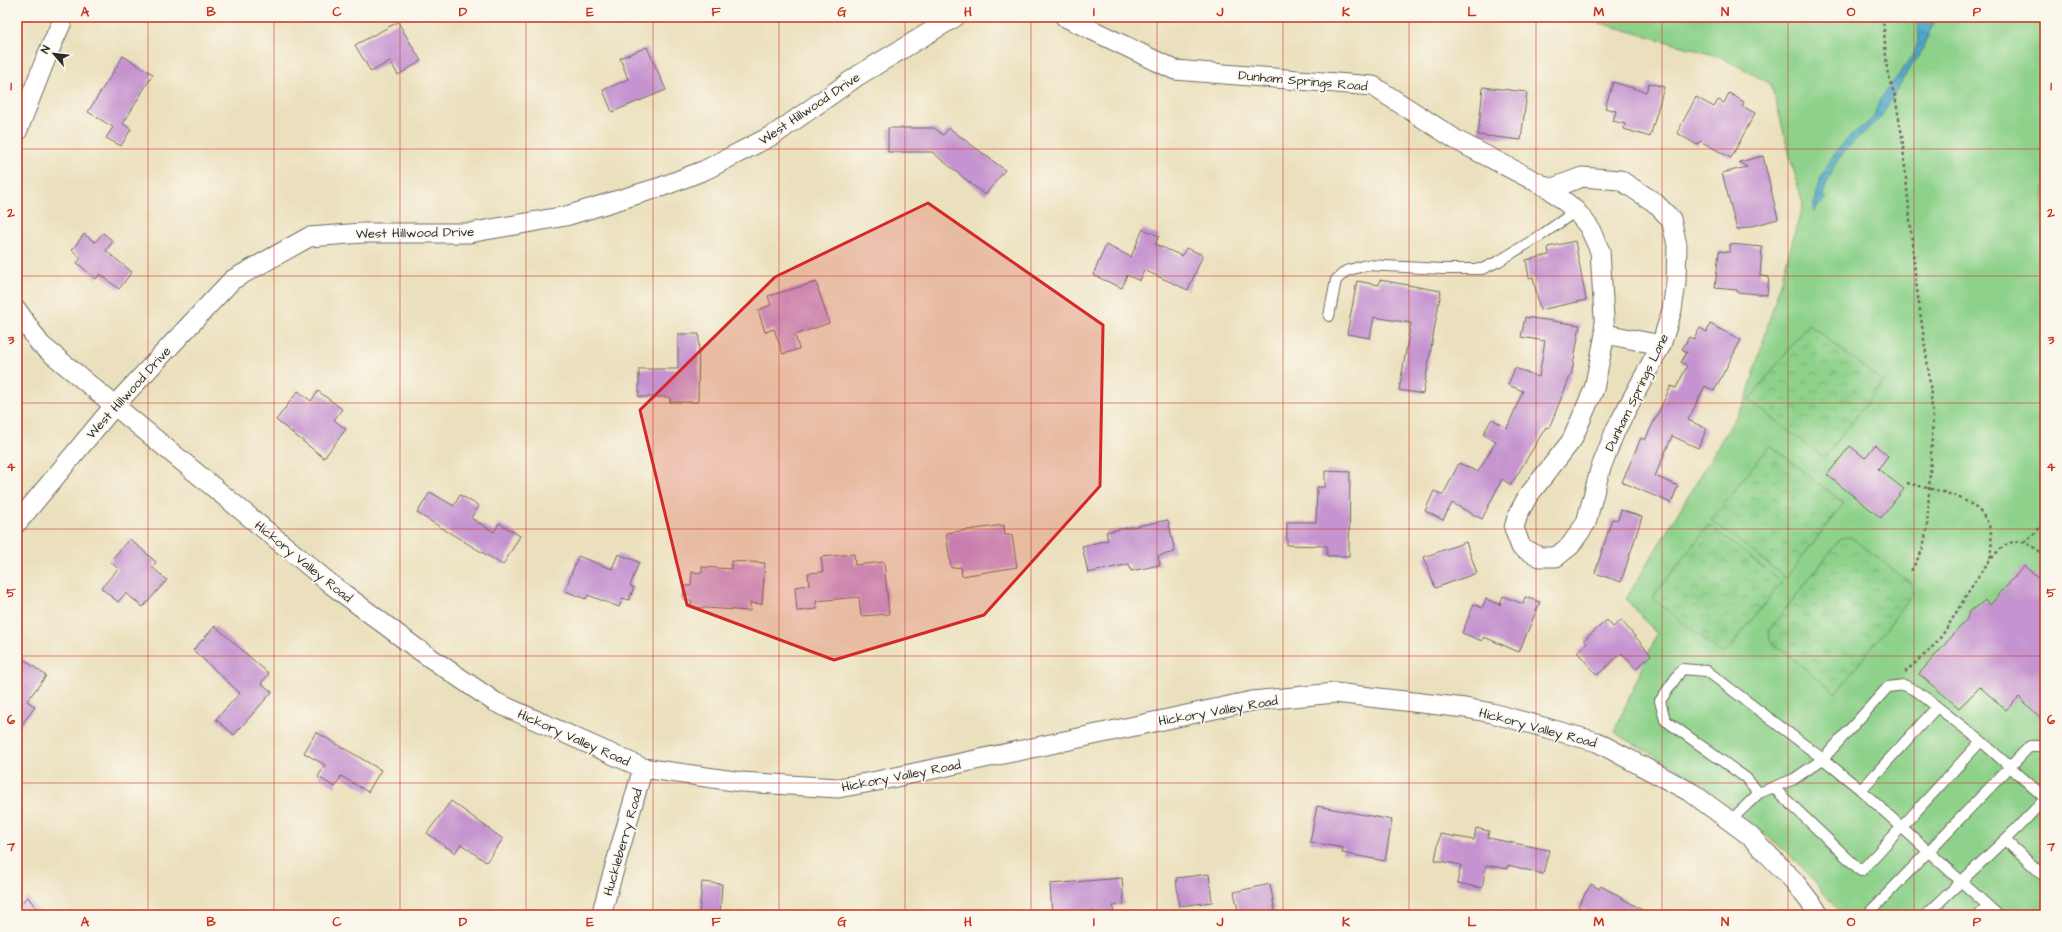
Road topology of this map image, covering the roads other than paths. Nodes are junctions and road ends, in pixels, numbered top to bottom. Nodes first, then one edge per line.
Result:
1 (64, 17) edge
2 (955, 17) edge
3 (1065, 17) edge
4 (17, 132) edge
5 (1550, 189) junction
6 (1576, 211) junction
7 (17, 310) edge
8 (1329, 316) dead end
9 (1605, 334) junction
10 (1661, 345) junction
11 (114, 406) junction
12 (17, 523) edge
13 (1937, 707) junction
14 (1981, 741) junction
15 (2039, 746) dead end
16 (1823, 759) junction
17 (2010, 767) junction
18 (643, 768) junction
19 (1774, 788) junction
20 (1861, 790) junction
21 (1759, 793) junction
22 (2045, 798) edge
23 (1730, 821) junction
24 (1902, 827) junction
25 (2004, 840) junction
26 (1928, 852) junction
27 (2045, 877) edge
28 (1961, 881) junction
29 (1988, 906) junction
30 (601, 915) edge
31 (1820, 915) edge
32 (1867, 915) edge
33 (1926, 915) edge
34 (1979, 915) edge
35 (1998, 915) edge

1 - 4 street
2 - 11 street, West Hillwood Drive
3 - 5 street, Dunham Springs Road
5 - 6 street, Dunham Springs Lane
5 - 10 street, Dunham Springs Lane
6 - 8 lane
6 - 9 street, Dunham Springs Lane
7 - 11 street, Hickory Valley Road
9 - 10 street
9 - 10 street, Dunham Springs Lane
11 - 12 street, West Hillwood Drive
11 - 18 street, Hickory Valley Road
13 - 14 lane
13 - 16 lane
13 - 20 lane
14 - 17 lane
14 - 24 lane
15 - 17 lane
16 - 19 lane
16 - 20 lane
16 - 21 lane
17 - 22 lane
17 - 26 lane
18 - 23 street, Hickory Valley Road
18 - 30 street, Huckleberry Road
19 - 21 lane
19 - 24 lane
20 - 24 lane
21 - 23 lane
22 - 25 lane
23 - 31 street, Hickory Valley Road
24 - 26 lane
25 - 27 lane
25 - 28 lane
26 - 28 lane
26 - 32 lane
28 - 29 lane
28 - 33 lane
29 - 34 lane
29 - 35 lane

